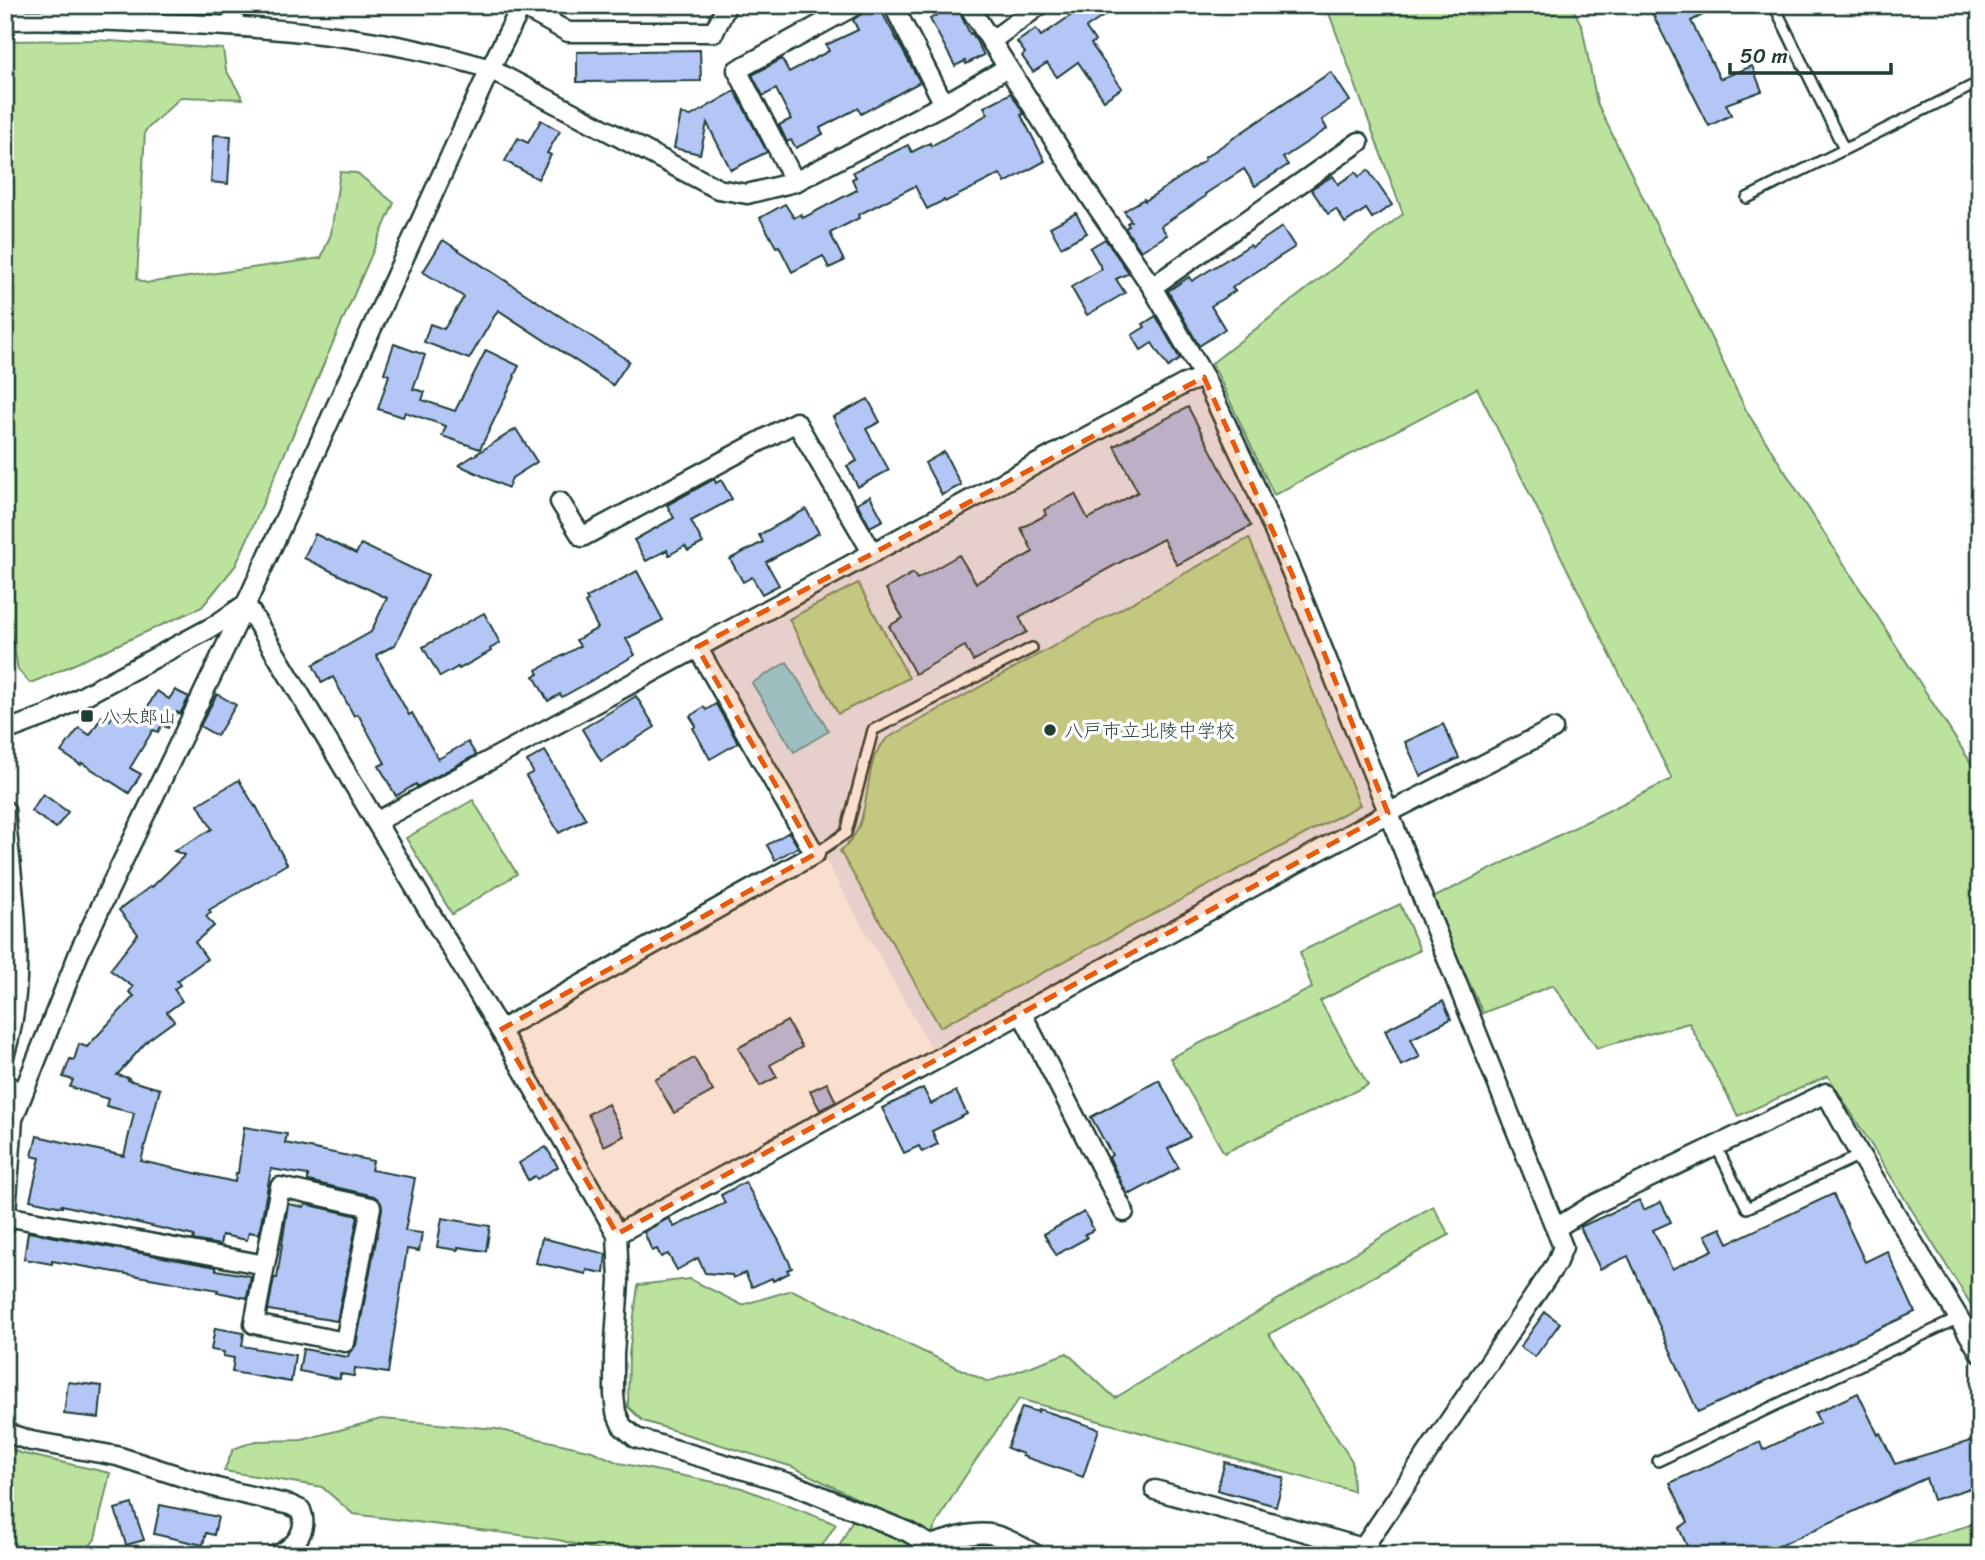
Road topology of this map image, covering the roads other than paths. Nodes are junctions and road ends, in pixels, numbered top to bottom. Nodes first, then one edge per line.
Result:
1 (233, 5) edge
2 (522, 5) edge
3 (727, 5) edge
4 (856, 5) edge
5 (893, 5) edge
6 (968, 5) edge
7 (1040, 5) edge
8 (1774, 5) edge
9 (5, 20) edge
10 (234, 26) junction
11 (990, 41) junction
12 (1007, 68) junction
13 (490, 69) junction
14 (1980, 82) edge
15 (944, 104) junction
16 (1359, 142) dead end
17 (1844, 149) junction
18 (795, 182) junction
19 (1747, 198) dead end
20 (1152, 287) junction
21 (1204, 377) junction
22 (560, 502) dead end
23 (872, 552) junction
24 (246, 604) junction
25 (697, 647) junction
26 (1032, 648) dead end
27 (1553, 729) dead end
28 (5, 731) edge
29 (5, 810) edge
30 (1388, 813) junction
31 (376, 822) junction
32 (815, 854) junction
33 (1022, 1014) junction
34 (500, 1030) junction
35 (5, 1053) edge
36 (5, 1083) edge
37 (22, 1096) junction
38 (1716, 1146) junction
39 (1860, 1155) junction
40 (7, 1185) edge
41 (1124, 1212) dead end
42 (6, 1216) edge
43 (5, 1225) edge
44 (1556, 1228) junction
45 (617, 1234) junction
46 (265, 1265) junction
47 (1959, 1318) junction
48 (1980, 1353) edge
49 (5, 1430) edge
50 (1658, 1461) dead end
51 (1155, 1490) dead end
52 (930, 1545) junction
53 (1370, 1551) edge
54 (276, 1555) edge
55 (947, 1555) edge
56 (1036, 1555) edge

1 - 10 street
2 - 3 street
2 - 13 street
4 - 18 street
5 - 15 street
6 - 11 street
7 - 11 street
8 - 17 lane
9 - 10 street
10 - 13 street
11 - 12 street
12 - 15 street
12 - 20 street
13 - 18 street
13 - 24 street
14 - 17 lane
15 - 18 street
16 - 20 street
17 - 19 lane
20 - 21 street
21 - 23 street
21 - 30 street
22 - 23 street
23 - 25 street
24 - 28 street
24 - 31 street
24 - 37 street
25 - 31 street
25 - 32 street
26 - 32 lane
27 - 30 street
29 - 35 street
30 - 33 street
30 - 44 street
31 - 34 street
32 - 34 street
33 - 41 street
33 - 45 street
34 - 45 street
36 - 37 street
37 - 40 street
38 - 39 street
38 - 39 lane
38 - 44 street
39 - 47 street
40 - 42 street
42 - 43 street
42 - 46 street
44 - 53 street
45 - 52 street
46 - 46 street
47 - 48 street
47 - 50 lane
49 - 54 street
51 - 53 street
52 - 55 street
52 - 56 street

